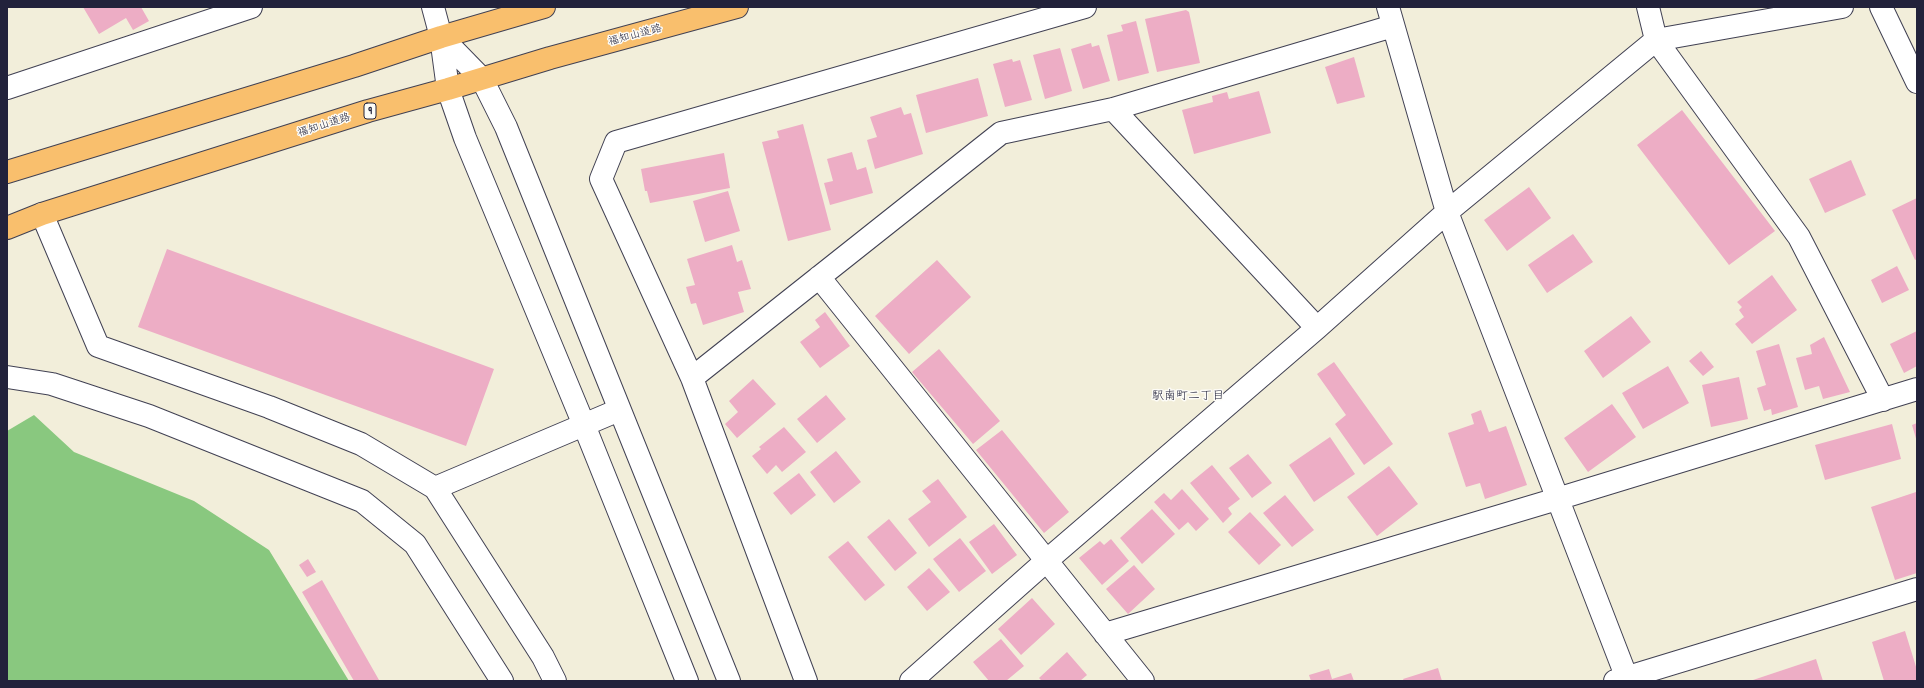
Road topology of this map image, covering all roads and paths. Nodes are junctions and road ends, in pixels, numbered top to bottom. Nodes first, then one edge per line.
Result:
1 (251, 7) edge
2 (433, 7) edge
3 (544, 7) edge
4 (737, 7) edge
5 (1085, 7) edge
6 (1648, 7) edge
7 (1842, 7) edge
8 (1882, 7) edge
9 (1391, 17) edge
10 (441, 37) junction
11 (1656, 40) junction
12 (482, 79) junction
13 (1917, 82) edge
14 (7, 88) edge
15 (448, 89) junction
16 (1113, 109) junction
17 (7, 172) edge
18 (1447, 212) junction
19 (42, 214) junction
20 (7, 228) edge
21 (819, 277) junction
22 (1317, 328) junction
23 (7, 378) edge
24 (692, 378) junction
25 (1917, 389) edge
26 (1882, 400) junction
27 (619, 410) junction
28 (584, 425) junction
29 (434, 488) junction
30 (1557, 499) junction
31 (1045, 562) junction
32 (1917, 589) edge
33 (1105, 634) junction
34 (1623, 680) edge
35 (502, 681) edge
36 (555, 681) edge
37 (687, 681) edge
38 (728, 681) edge
39 (806, 681) edge
40 (911, 681) edge
41 (1143, 681) edge

1 - 14 street
2 - 10 street
3 - 10 highway
4 - 12 highway, 福知山道路 / 9
5 - 24 street
6 - 11 street
7 - 11 street
8 - 13 street
9 - 16 street
9 - 18 street
10 - 12 street
10 - 15 street
10 - 17 highway
11 - 18 street
11 - 26 street
12 - 15 highway, 福知山道路 / 9
12 - 27 street
15 - 19 highway, 福知山道路 / 9
15 - 28 street
16 - 21 street
16 - 22 street
18 - 22 street
18 - 30 street
19 - 20 highway, 福知山道路 / 9
19 - 29 street
21 - 24 street
21 - 31 street
22 - 31 street
23 - 35 street
24 - 39 street
25 - 26 street
26 - 30 street
27 - 28 street
27 - 38 street
28 - 29 street
28 - 37 street
29 - 36 street
30 - 33 street
30 - 34 street
31 - 33 street
31 - 40 street
32 - 34 street
33 - 41 street

